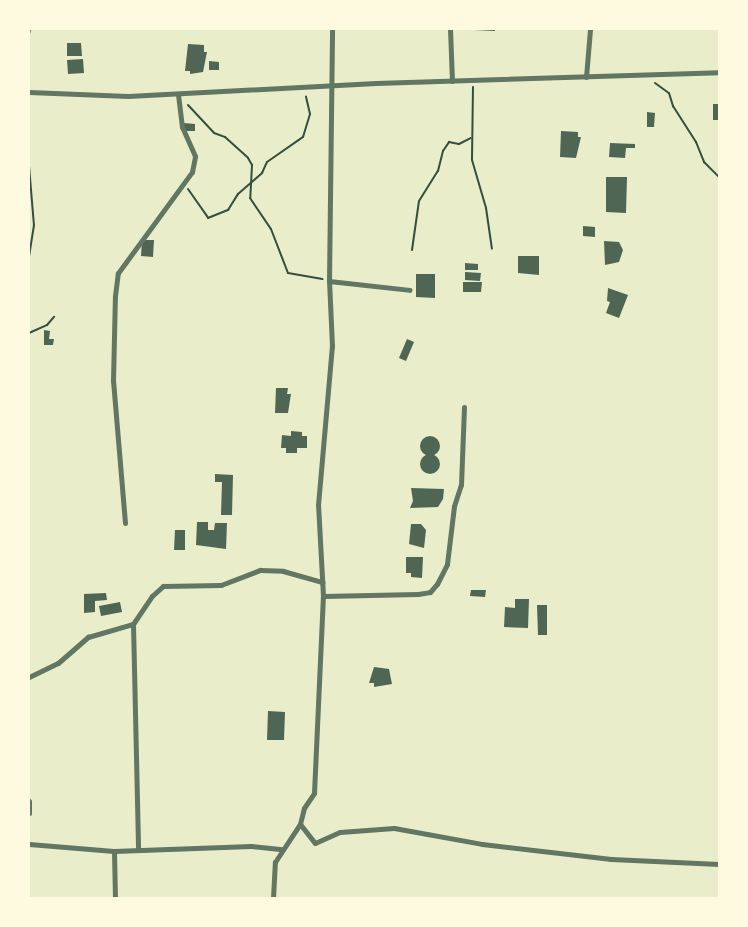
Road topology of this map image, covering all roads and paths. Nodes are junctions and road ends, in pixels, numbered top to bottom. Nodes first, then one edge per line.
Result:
1 (30, 29) edge
2 (332, 29) edge
3 (450, 29) edge
4 (590, 29) edge
5 (29, 34) edge
6 (719, 72) edge
7 (647, 76) junction
8 (586, 77) junction
9 (473, 80) junction
10 (452, 81) junction
11 (334, 86) junction
12 (304, 88) junction
13 (29, 92) edge
14 (178, 94) junction
15 (471, 138) junction
16 (29, 166) edge
17 (719, 177) edge
18 (250, 183) junction
19 (186, 184) junction
20 (412, 250) dead end
21 (492, 250) dead end
22 (29, 256) edge
23 (329, 281) junction
24 (410, 290) dead end
25 (54, 317) dead end
26 (29, 333) edge
27 (464, 407) dead end
28 (125, 523) dead end
29 (322, 582) junction
30 (323, 596) junction
31 (132, 624) junction
32 (29, 677) edge
33 (29, 801) edge
34 (29, 813) edge
35 (300, 824) junction
36 (29, 844) edge
37 (138, 848) junction
38 (282, 849) junction
39 (114, 850) junction
40 (719, 864) edge
41 (115, 898) edge
42 (273, 898) edge

1 - 5 path
2 - 11 street
3 - 10 street
4 - 8 street
6 - 7 street
7 - 8 street
7 - 17 path
8 - 9 street
9 - 10 street
9 - 15 path
10 - 11 street
11 - 12 street
11 - 23 street
12 - 14 street
12 - 18 path
13 - 14 street
14 - 18 path
14 - 19 street
15 - 20 path
15 - 21 path
16 - 22 path
18 - 19 path
18 - 23 path
19 - 28 street
23 - 24 street
23 - 29 street
25 - 26 path
27 - 30 street
29 - 30 street
29 - 31 street
30 - 35 street
31 - 32 street
31 - 37 street
33 - 34 street
35 - 38 street
35 - 40 street
36 - 39 street
37 - 38 street
37 - 39 street
38 - 42 street
39 - 41 street

